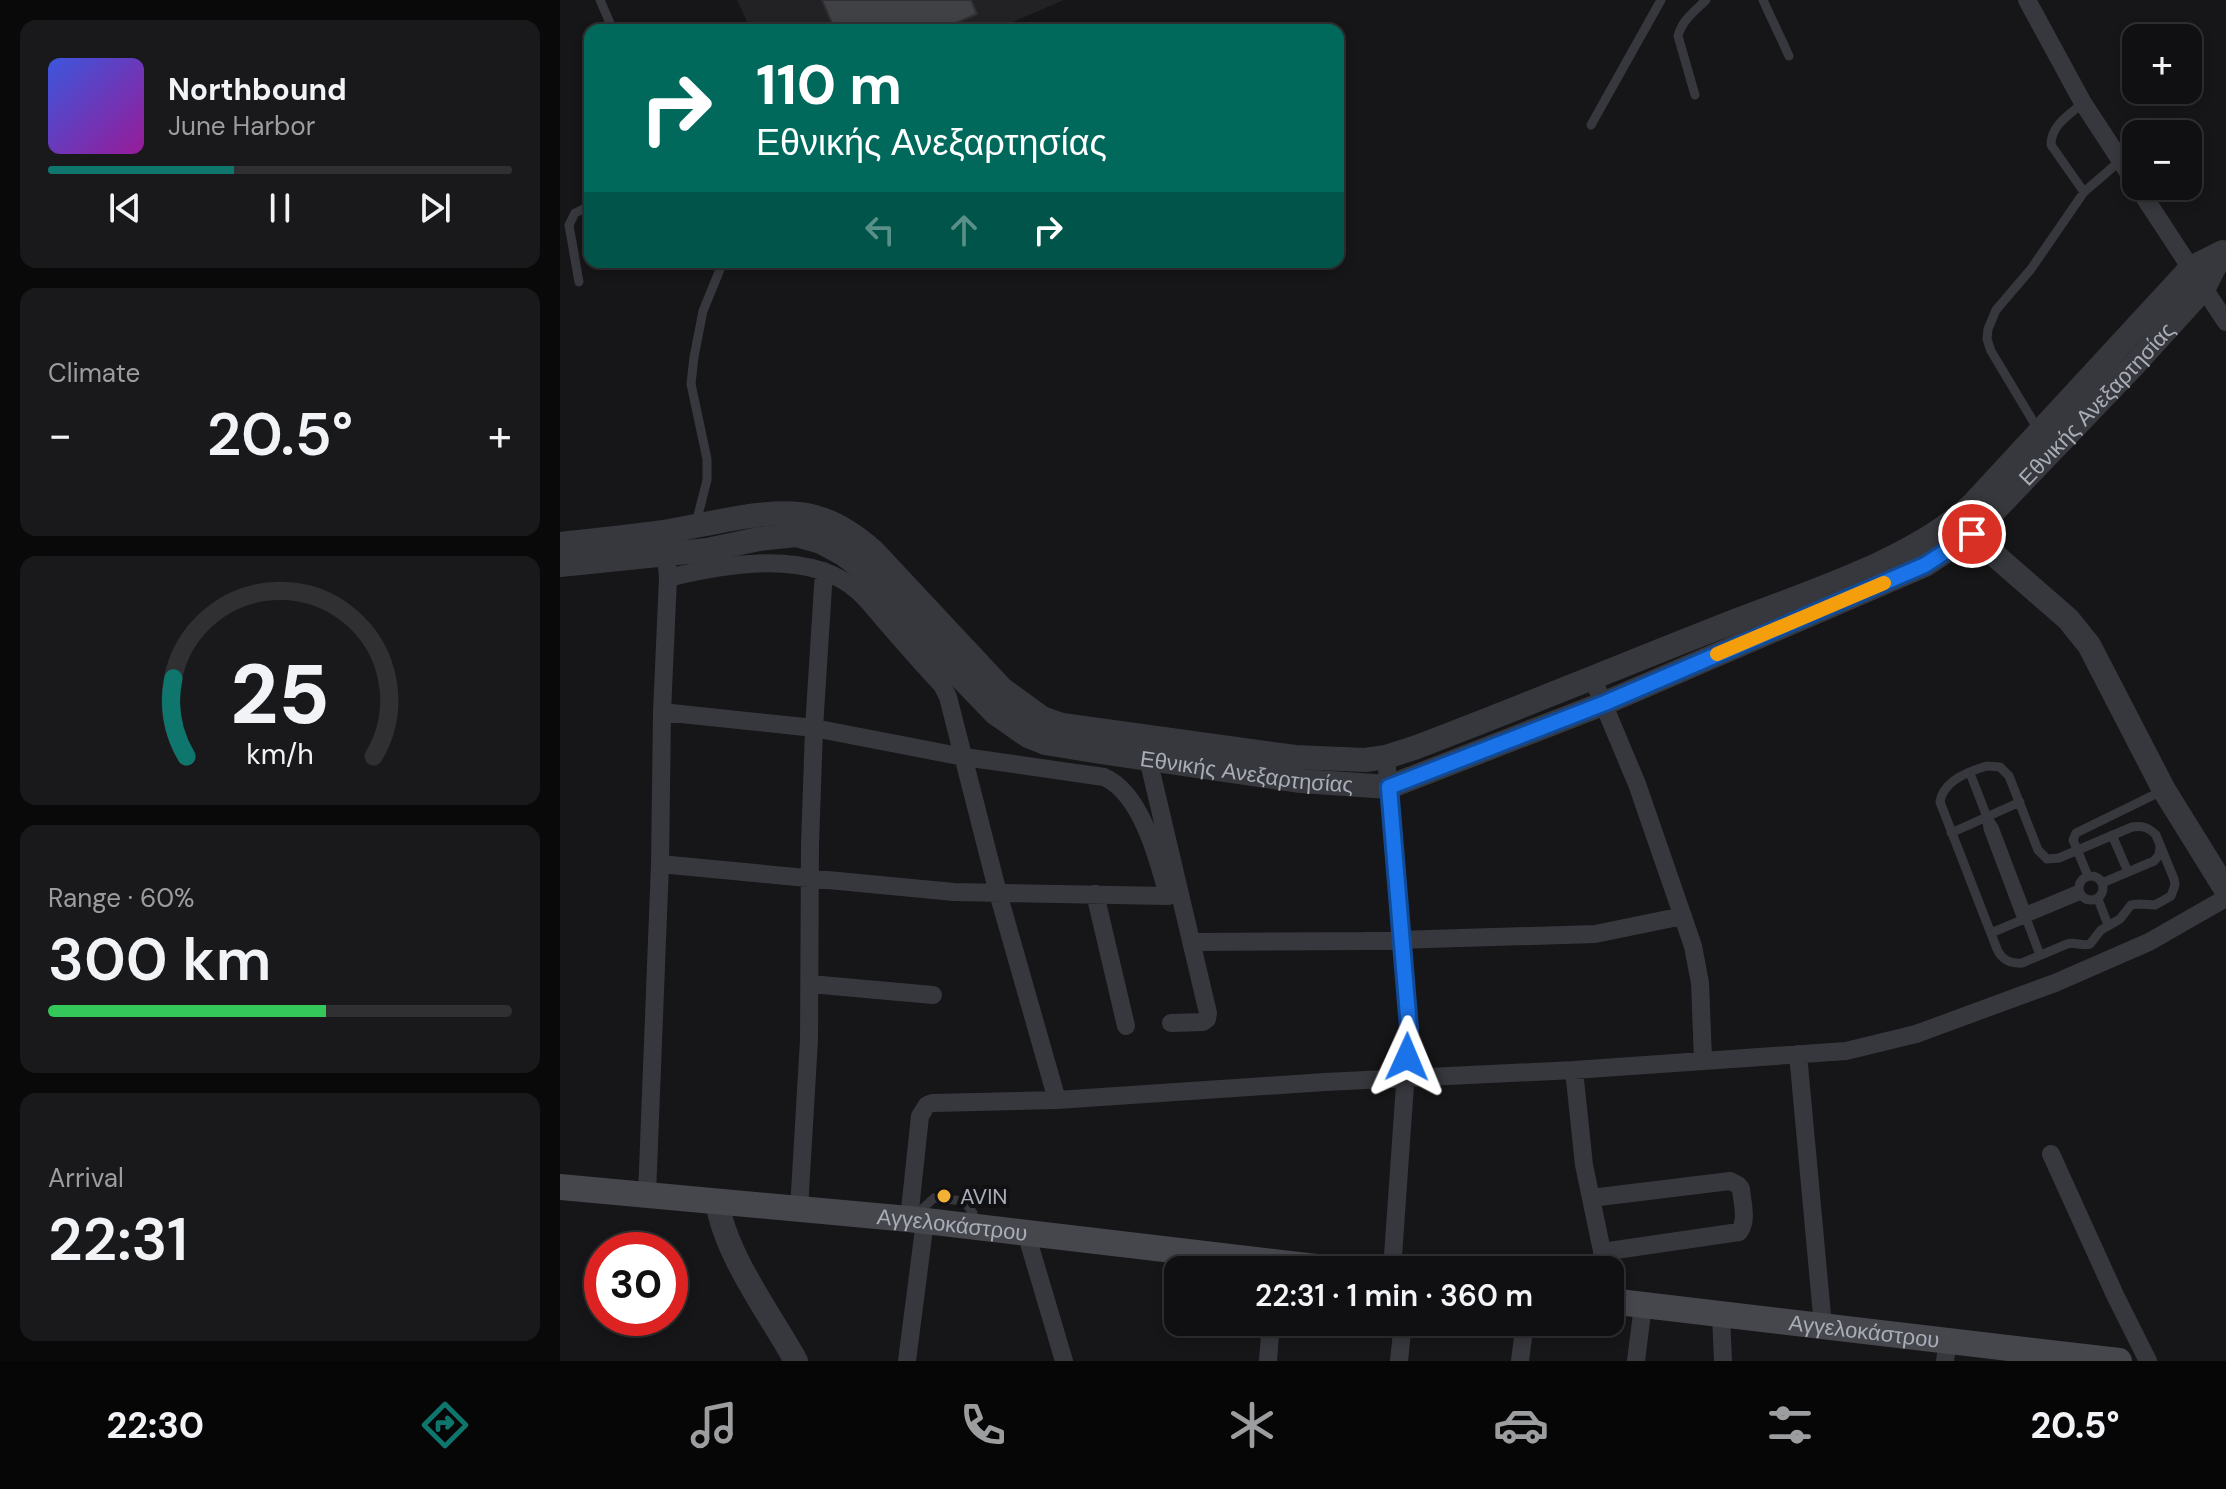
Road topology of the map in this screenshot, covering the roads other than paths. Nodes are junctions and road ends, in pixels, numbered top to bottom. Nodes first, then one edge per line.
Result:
1 (600, 0) edge
2 (1661, 0) edge
3 (1706, 0) edge
4 (1763, 0) edge
5 (2027, 0) edge
6 (610, 24) edge
7 (1789, 56) dead end
8 (1695, 95) dead end
9 (2083, 103) junction
10 (1591, 125) dead end
11 (2121, 160) joint
12 (2084, 192) junction
13 (2147, 200) edge
14 (584, 209) edge
15 (2224, 252) edge
16 (721, 268) edge
17 (2197, 278) junction
18 (579, 282) dead end
19 (2226, 322) edge
20 (2040, 431) junction
21 (696, 526) junction
22 (1964, 527) junction
23 (560, 544) edge
24 (665, 555) junction
25 (560, 565) edge
26 (824, 571) junction
27 (1593, 679) junction
28 (1605, 703) junction
29 (662, 712) junction
30 (814, 728) junction
31 (1143, 735) junction
32 (964, 757) junction
33 (1386, 757) junction
34 (1149, 759) junction
35 (1970, 773) junction
36 (1389, 787) junction
37 (2164, 790) junction
38 (2020, 802) junction
39 (1987, 817) junction
40 (1951, 833) junction
41 (2112, 835) junction
42 (2160, 846) junction
43 (2078, 850) junction
44 (2154, 861) junction
45 (660, 864) junction
46 (2170, 868) junction
47 (2128, 872) junction
48 (2088, 876) junction
49 (810, 880) junction
50 (2102, 883) junction
51 (2226, 890) edge
52 (2080, 892) junction
53 (998, 893) junction
54 (1095, 894) junction
55 (2226, 898) edge
56 (2098, 899) junction
57 (2026, 915) junction
58 (1683, 916) junction
59 (2108, 925) junction
60 (1991, 933) junction
61 (1401, 939) junction
62 (1191, 942) junction
63 (2040, 955) junction
64 (810, 984) junction
65 (933, 995) dead end
66 (1171, 1023) dead end
67 (1126, 1026) dead end
68 (1798, 1054) junction
69 (1703, 1059) junction
70 (1574, 1070) junction
71 (1406, 1078) junction
72 (1057, 1100) junction
73 (2051, 1154) dead end
74 (560, 1187) edge
75 (647, 1195) junction
76 (1591, 1198) junction
77 (717, 1201) junction
78 (799, 1209) junction
79 (973, 1213) dead end
80 (919, 1216) junction
81 (1026, 1233) junction
82 (1200, 1256) edge
83 (1393, 1256) edge
84 (1603, 1256) edge
85 (1624, 1257) edge
86 (1624, 1300) edge
87 (1643, 1305) junction
88 (1721, 1314) junction
89 (1823, 1326) junction
90 (1270, 1336) edge
91 (1402, 1336) edge
92 (1523, 1336) edge
93 (1946, 1351) edge
94 (796, 1361) edge
95 (907, 1361) edge
96 (1064, 1361) edge
97 (1268, 1361) edge
98 (1399, 1361) edge
99 (1520, 1361) edge
100 (1636, 1361) edge
101 (1723, 1361) edge
102 (2119, 1361) edge
103 (2148, 1361) edge

1 - 6 lane
2 - 10 lane
3 - 8 lane
4 - 7 lane
5 - 9 street
9 - 11 street
9 - 12 lane
11 - 12 lane
12 - 20 lane
13 - 17 street
14 - 18 lane
15 - 17 street, Εθνικής Ανεξαρτησίας
16 - 21 lane
17 - 19 street
17 - 20 street, Εθνικής Ανεξαρτησίας
17 - 22 street, Εθνικής Ανεξαρτησίας
20 - 22 street, Εθνικής Ανεξαρτησίας
21 - 24 street, Εθνικής Ανεξαρτησίας
21 - 31 street, Εθνικής Ανεξαρτησίας
22 - 27 street, Εθνικής Ανεξαρτησίας
22 - 28 street, Εθνικής Ανεξαρτησίας
22 - 37 street
23 - 24 street, Εθνικής Ανεξαρτησίας
24 - 25 street, Εθνικής Ανεξαρτησίας
24 - 26 street
24 - 29 street
24 - 34 street, Εθνικής Ανεξαρτησίας
26 - 30 street
26 - 32 street
27 - 28 street
27 - 33 street, Εθνικής Ανεξαρτησίας
28 - 36 street, Εθνικής Ανεξαρτησίας
28 - 58 street
29 - 30 street
29 - 45 street
30 - 32 street
30 - 49 street
31 - 33 street, Εθνικής Ανεξαρτησίας
31 - 34 street
32 - 53 street
32 - 54 street
33 - 36 street
34 - 36 street, Εθνικής Ανεξαρτησίας
34 - 62 street
35 - 38 lane
35 - 39 lane
35 - 40 lane
36 - 61 street
37 - 43 lane
37 - 51 street
38 - 39 lane
38 - 43 lane
39 - 40 lane
39 - 57 lane
40 - 60 lane
41 - 42 lane
41 - 43 lane
41 - 47 lane
42 - 44 lane
42 - 46 lane
43 - 48 lane
44 - 46 lane
44 - 47 lane
45 - 49 street
45 - 75 street
46 - 59 lane
47 - 50 lane
48 - 50 lane
48 - 52 lane
49 - 53 street
49 - 64 street
50 - 56 lane
52 - 56 lane
52 - 57 lane
53 - 54 street
53 - 72 street
54 - 67 street
55 - 68 street
56 - 59 lane
57 - 60 lane
57 - 63 lane
58 - 61 street
58 - 69 street
59 - 63 lane
60 - 63 lane
61 - 62 street
61 - 71 street
62 - 66 street
64 - 65 street
64 - 78 street
68 - 69 street
68 - 89 street
69 - 70 street
70 - 71 street
70 - 76 street
71 - 72 street
71 - 83 street
72 - 80 street
73 - 103 street
74 - 75 main road, Αγγελοκάστρου
75 - 77 main road, Αγγελοκάστρου
76 - 84 street
76 - 85 street
77 - 78 main road, Αγγελοκάστρου
77 - 94 street
78 - 80 main road, Αγγελοκάστρου
79 - 80 lane
80 - 81 main road, Αγγελοκάστρου
80 - 95 street
81 - 82 main road, Αγγελοκάστρου
81 - 96 street
86 - 87 main road, Αγγελοκάστρου
87 - 88 main road, Αγγελοκάστρου
87 - 100 street
88 - 89 main road, Αγγελοκάστρου
88 - 101 street
89 - 93 main road, Αγγελοκάστρου
90 - 97 street
91 - 98 street
92 - 99 street
93 - 102 main road, Αγγελοκάστρου

